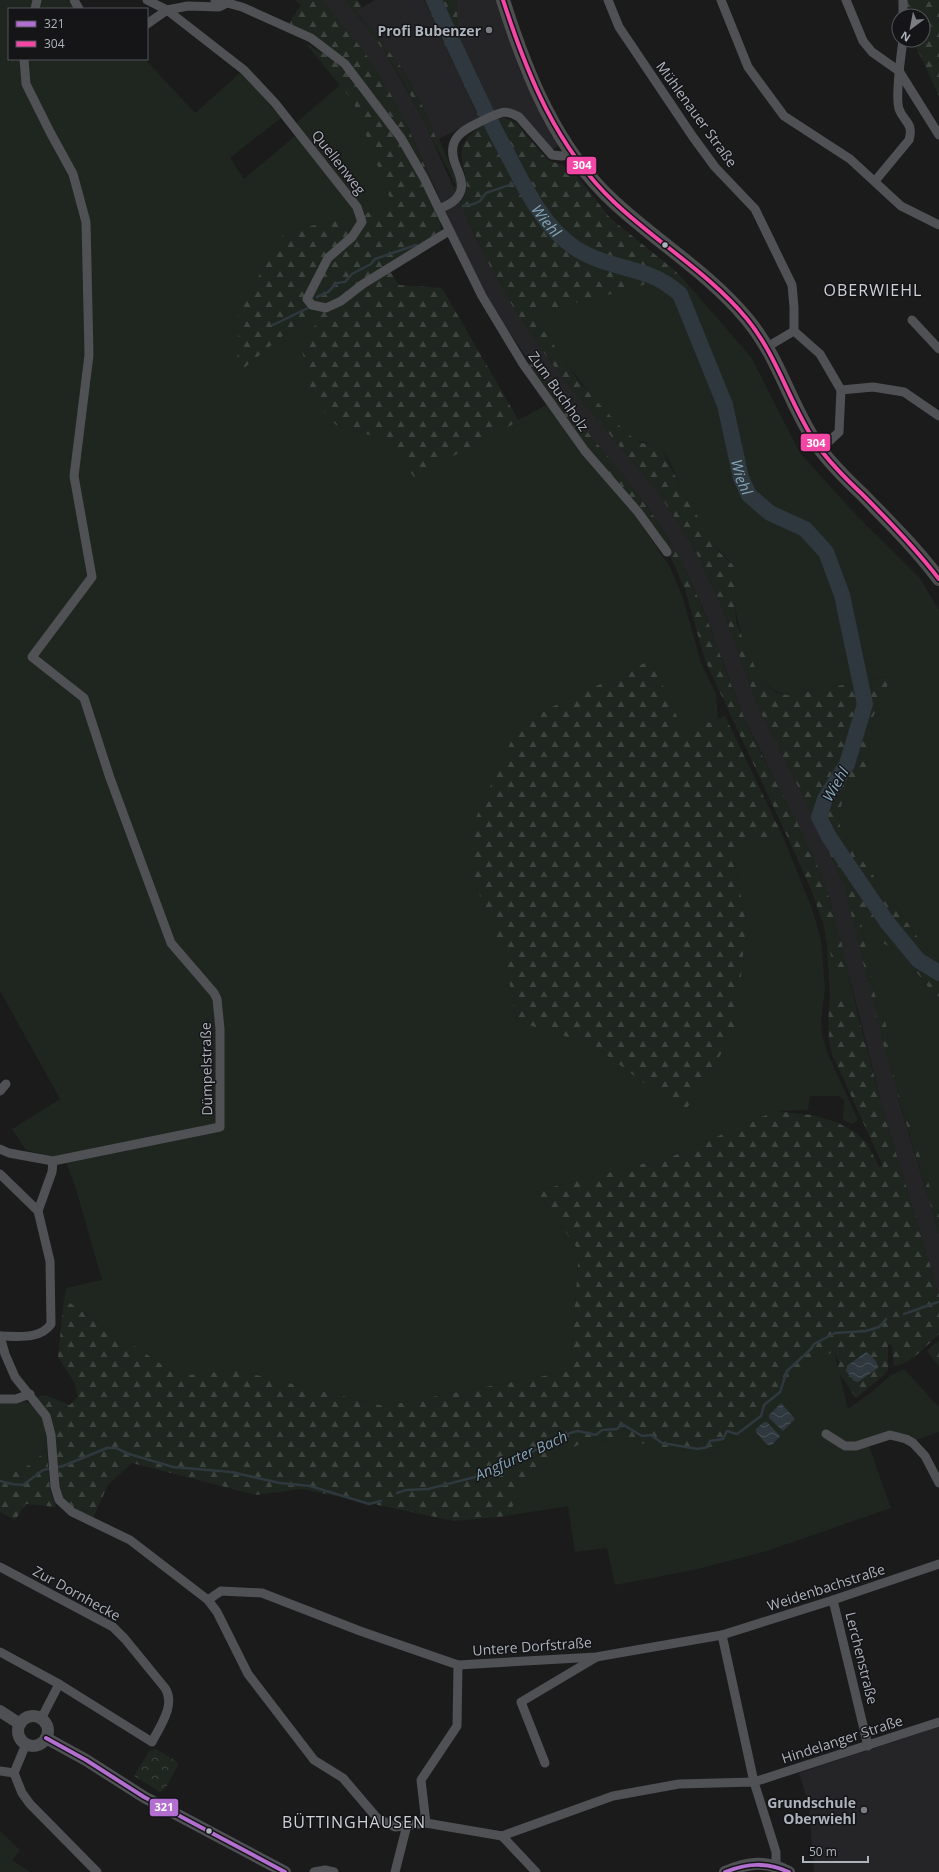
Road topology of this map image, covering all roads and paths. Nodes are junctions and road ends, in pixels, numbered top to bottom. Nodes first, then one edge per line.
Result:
1 (147, 0) edge
2 (216, 0) edge
3 (503, 0) edge
4 (608, 0) edge
5 (721, 0) edge
6 (846, 0) edge
7 (227, 3) junction
8 (167, 10) junction
9 (148, 23) edge
10 (902, 48) edge
11 (24, 60) edge
12 (900, 71) junction
13 (939, 135) edge
14 (573, 154) junction
15 (875, 182) junction
16 (439, 209) junction
17 (939, 225) edge
18 (449, 231) junction
19 (912, 320) dead end
20 (794, 331) junction
21 (767, 347) junction
22 (939, 349) edge
23 (841, 390) junction
24 (939, 416) edge
25 (821, 449) junction
26 (667, 552) dead end
27 (939, 579) edge
28 (0, 1149) edge
29 (53, 1161) junction
30 (0, 1174) edge
31 (38, 1211) junction
32 (0, 1336) edge
33 (30, 1394) junction
34 (0, 1399) edge
35 (826, 1434) dead end
36 (939, 1483) edge
37 (939, 1564) edge
38 (0, 1568) edge
39 (208, 1600) junction
40 (833, 1600) junction
41 (722, 1635) junction
42 (0, 1652) edge
43 (596, 1657) junction
44 (458, 1665) junction
45 (59, 1684) junction
46 (0, 1711) edge
47 (41, 1719) junction
48 (939, 1722) edge
49 (20, 1724) junction
50 (46, 1738) junction
51 (26, 1744) junction
52 (868, 1746) junction
53 (545, 1763) dead end
54 (0, 1771) edge
55 (14, 1773) junction
56 (754, 1782) junction
57 (426, 1824) junction
58 (407, 1825) junction
59 (502, 1836) junction
60 (776, 1865) junction
61 (97, 1872) edge
62 (285, 1872) edge
63 (314, 1872) edge
64 (334, 1872) edge
65 (395, 1872) edge
66 (536, 1872) edge
67 (725, 1872) edge
68 (789, 1872) edge

1 - 8 street
2 - 7 street
3 - 14 main road
4 - 20 street, Mühlenauer Straße
5 - 15 street
6 - 12 street
7 - 8 street
7 - 16 street
8 - 9 street
8 - 18 street, Quellenweg
10 - 12 street
11 - 29 street, Dümpelstraße
12 - 13 street
12 - 15 street
14 - 16 street
14 - 21 main road
15 - 17 street
16 - 18 street
18 - 26 street, Zum Buchholz
19 - 22 street
20 - 21 street
20 - 23 street
21 - 25 main road
23 - 24 street
23 - 25 street
25 - 27 main road
28 - 29 street, Dümpelstraße
29 - 31 street
30 - 31 street
31 - 32 street
32 - 33 street
33 - 34 street
33 - 39 street
35 - 36 street
37 - 40 street, Weidenbachstraße
38 - 45 street, Zur Dornhecke
39 - 44 street, Untere Dorfstraße
39 - 58 street
40 - 41 street, Weidenbachstraße
40 - 52 street, Lerchenstraße
41 - 43 street, Untere Dorfstraße
41 - 56 street
42 - 45 street, Zur Dornhecke
43 - 44 street, Untere Dorfstraße
43 - 53 street
44 - 57 street
45 - 47 street
46 - 49 main road
47 - 49 main road
47 - 50 main road
48 - 52 street, Hindelanger Straße
49 - 51 main road
50 - 51 main road
50 - 62 main road
51 - 55 street
52 - 56 street, Hindelanger Straße
54 - 55 street
55 - 61 street
56 - 59 street, Hindelanger Straße
56 - 60 street
57 - 58 street
57 - 59 street
58 - 65 street
59 - 66 street
60 - 67 main road
60 - 68 main road
63 - 64 street

